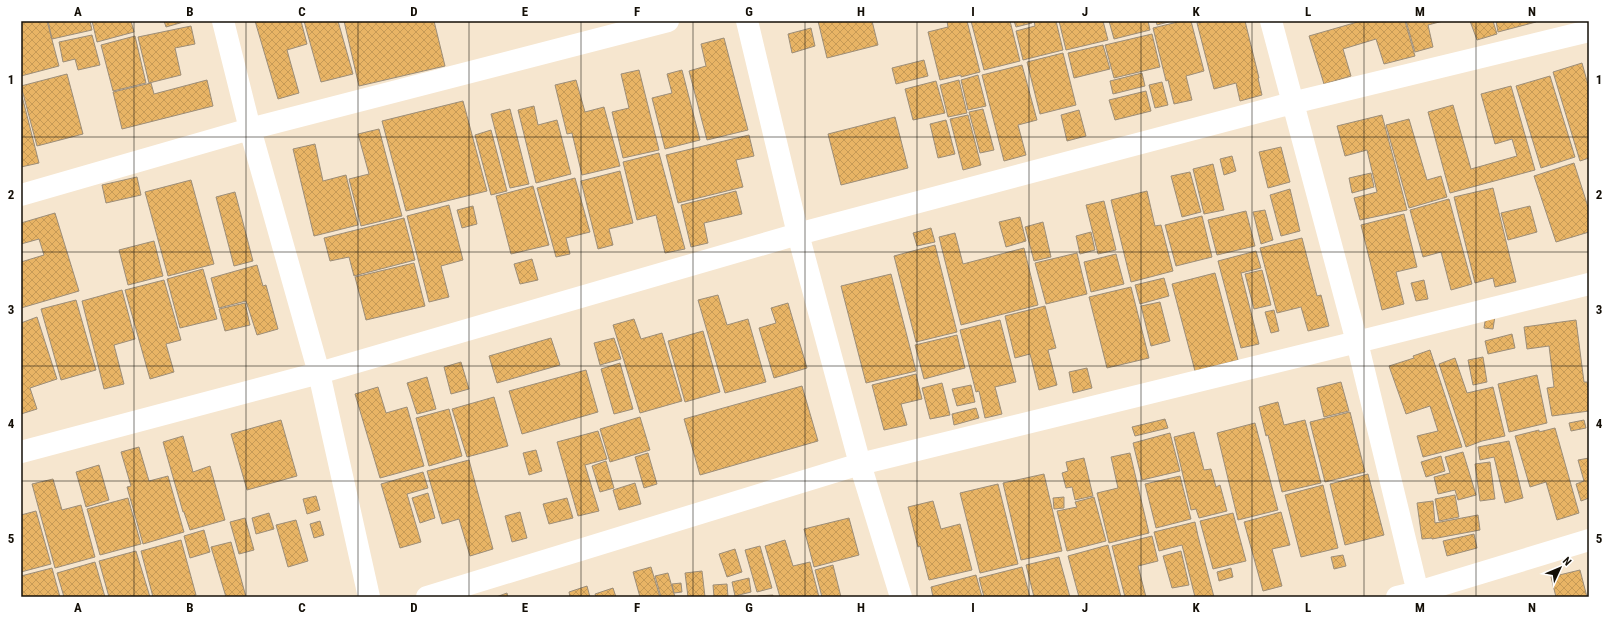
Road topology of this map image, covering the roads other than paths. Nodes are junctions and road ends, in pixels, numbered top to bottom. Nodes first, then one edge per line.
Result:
1 (223, 21) edge
2 (668, 21) edge
3 (747, 21) edge
4 (1271, 21) edge
5 (1589, 31) edge
6 (1292, 103) junction
7 (250, 129) junction
8 (21, 195) edge
9 (798, 234) junction
10 (1589, 284) edge
11 (1357, 342) junction
12 (319, 373) junction
13 (21, 452) edge
14 (860, 464) junction
15 (1589, 540) edge
16 (1418, 595) edge
17 (369, 597) edge
18 (427, 597) edge
19 (901, 597) edge
20 (1396, 597) edge

1 - 7 street
2 - 7 street
3 - 9 street
4 - 6 street
5 - 6 street
6 - 9 street
6 - 11 street
7 - 8 street
7 - 12 street
9 - 12 street
9 - 14 street
10 - 11 street
11 - 14 street
11 - 16 street
12 - 13 street
12 - 17 street
14 - 18 street
14 - 19 street
15 - 16 street
16 - 20 street

